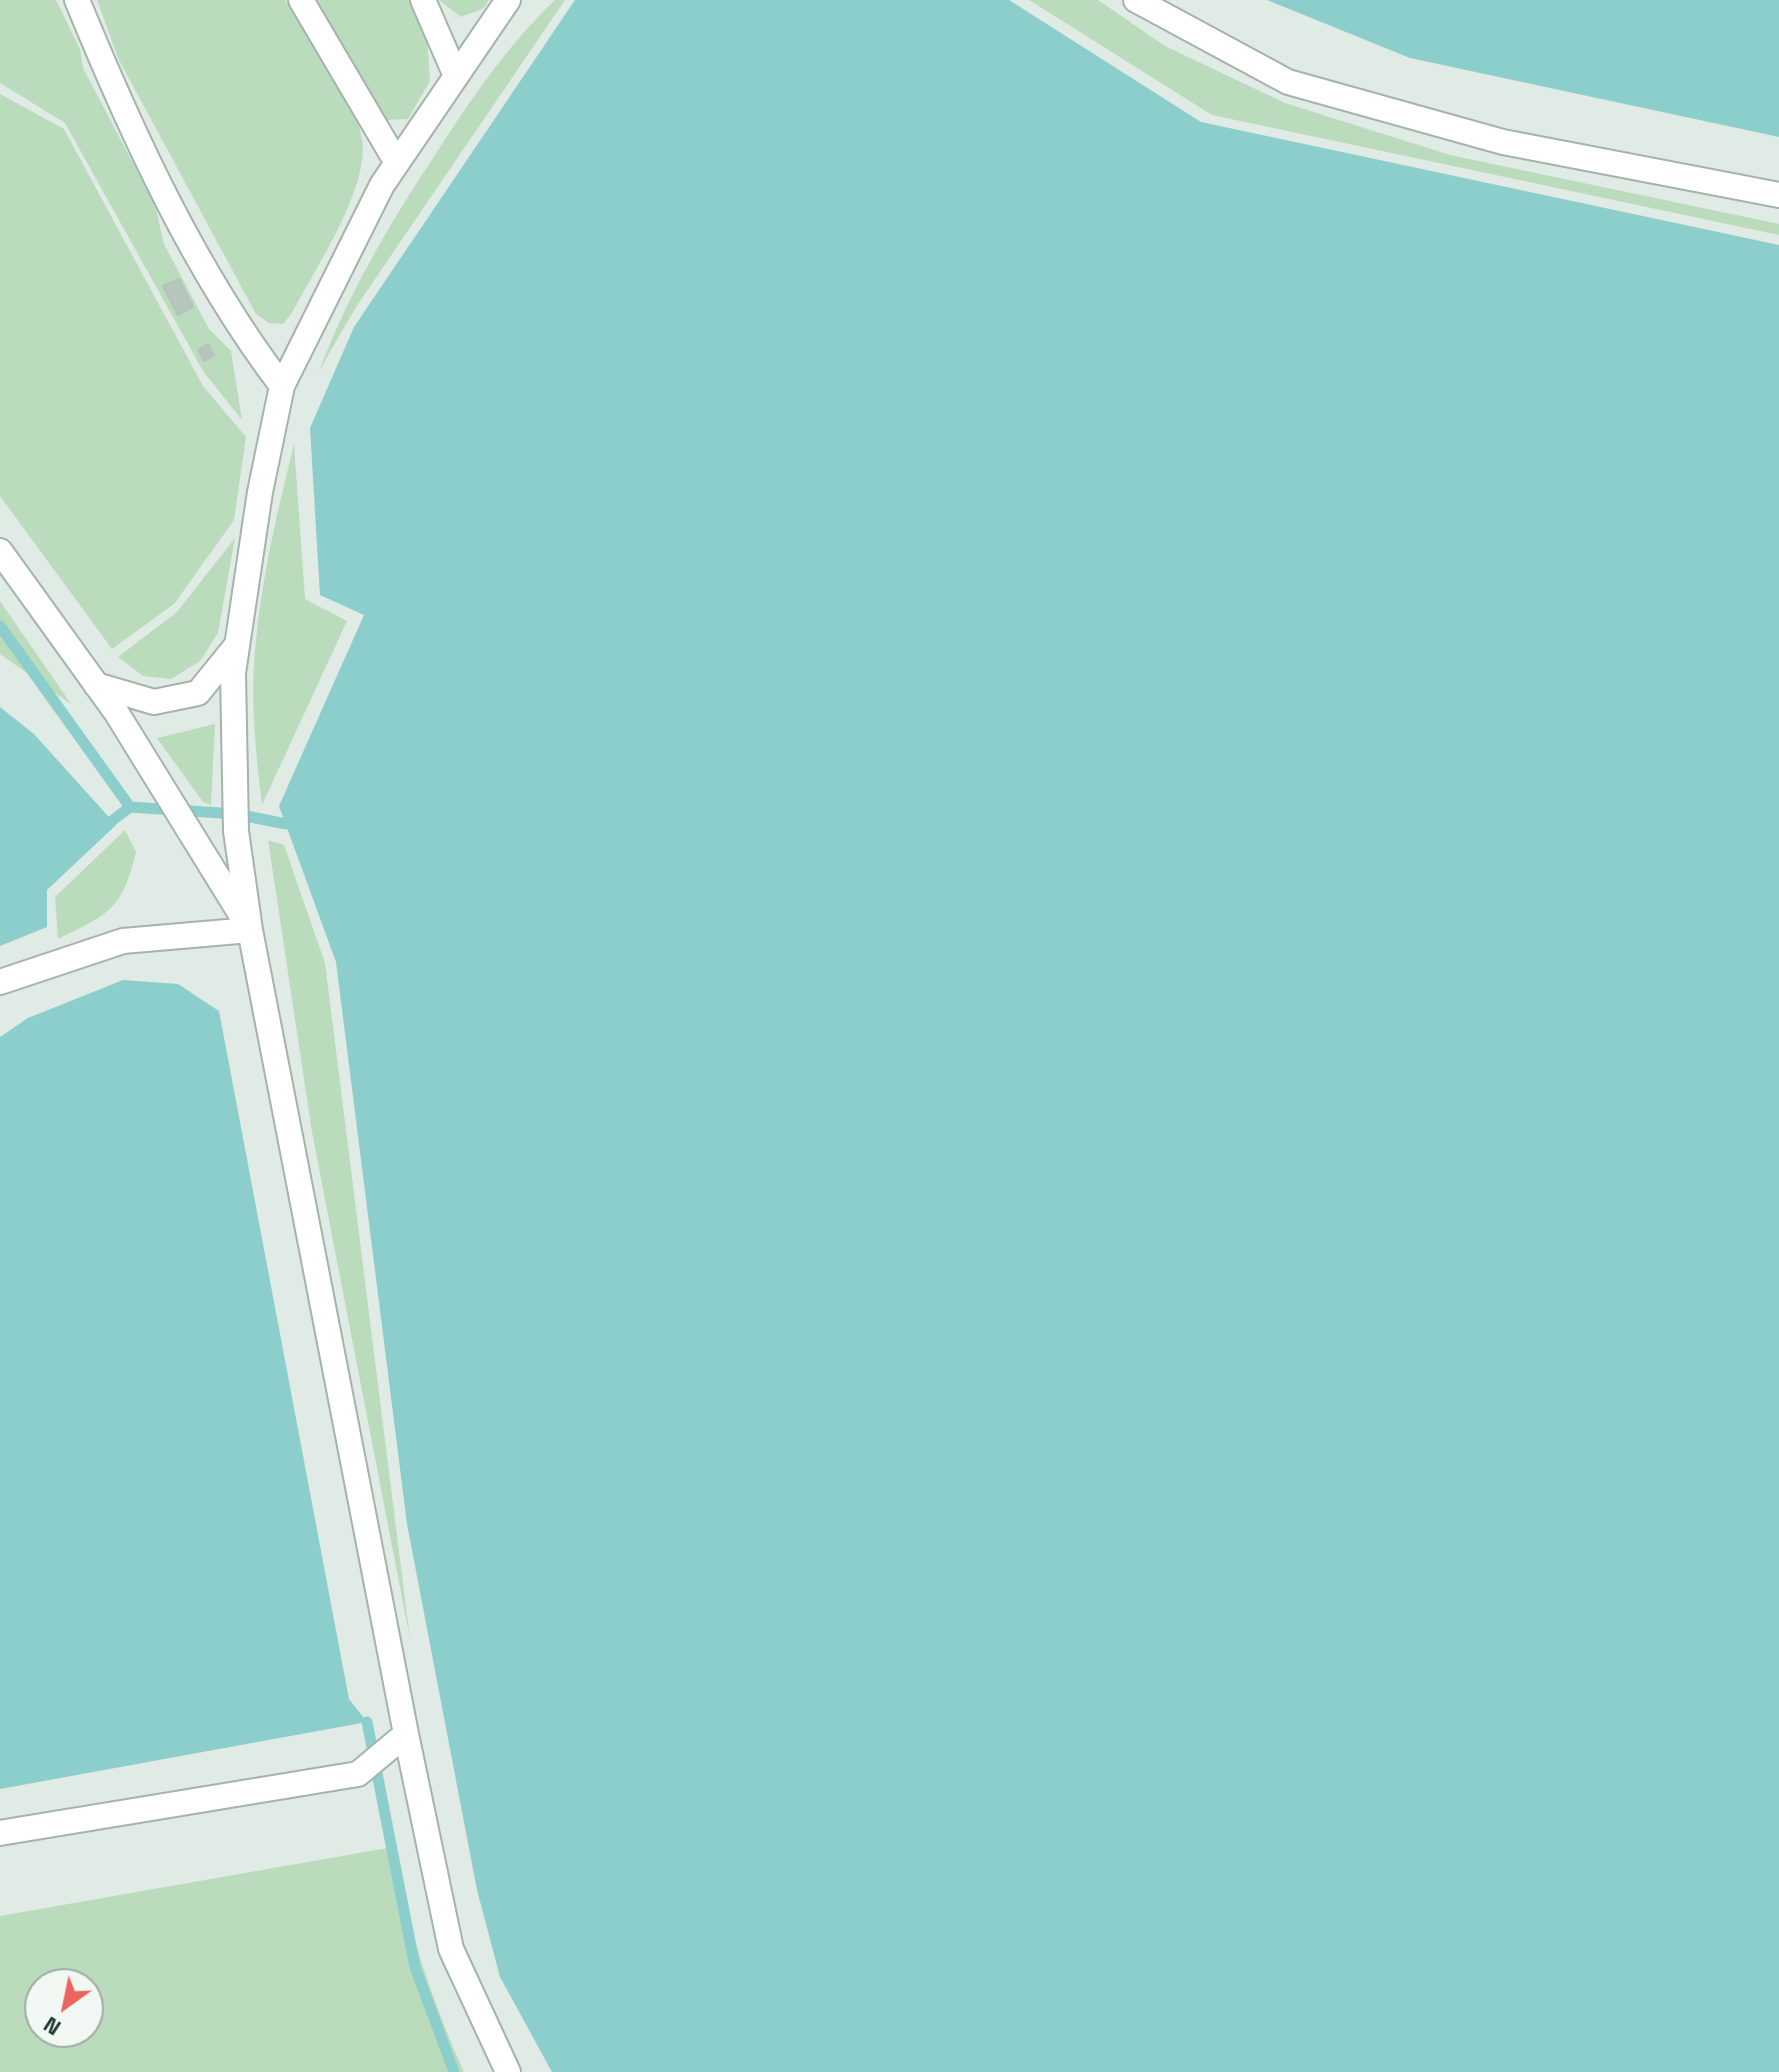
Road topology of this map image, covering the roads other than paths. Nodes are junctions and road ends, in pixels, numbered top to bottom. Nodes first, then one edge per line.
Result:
1 (77, 0) edge
2 (301, 0) edge
3 (423, 0) edge
4 (508, 0) edge
5 (1136, 0) edge
6 (456, 76) junction
7 (397, 163) junction
8 (1779, 195) edge
9 (282, 386) junction
10 (0, 551) edge
11 (237, 646) junction
12 (96, 685) junction
13 (250, 930) junction
14 (0, 982) edge
15 (406, 1734) junction
16 (0, 1833) edge
17 (508, 2072) edge

1 - 9 street
2 - 7 street
3 - 6 street
4 - 6 street
5 - 8 street
6 - 7 street
7 - 9 street
9 - 11 street
10 - 12 street
11 - 12 street
11 - 13 street
12 - 13 street
13 - 14 street
13 - 15 street
15 - 16 street
15 - 17 street

